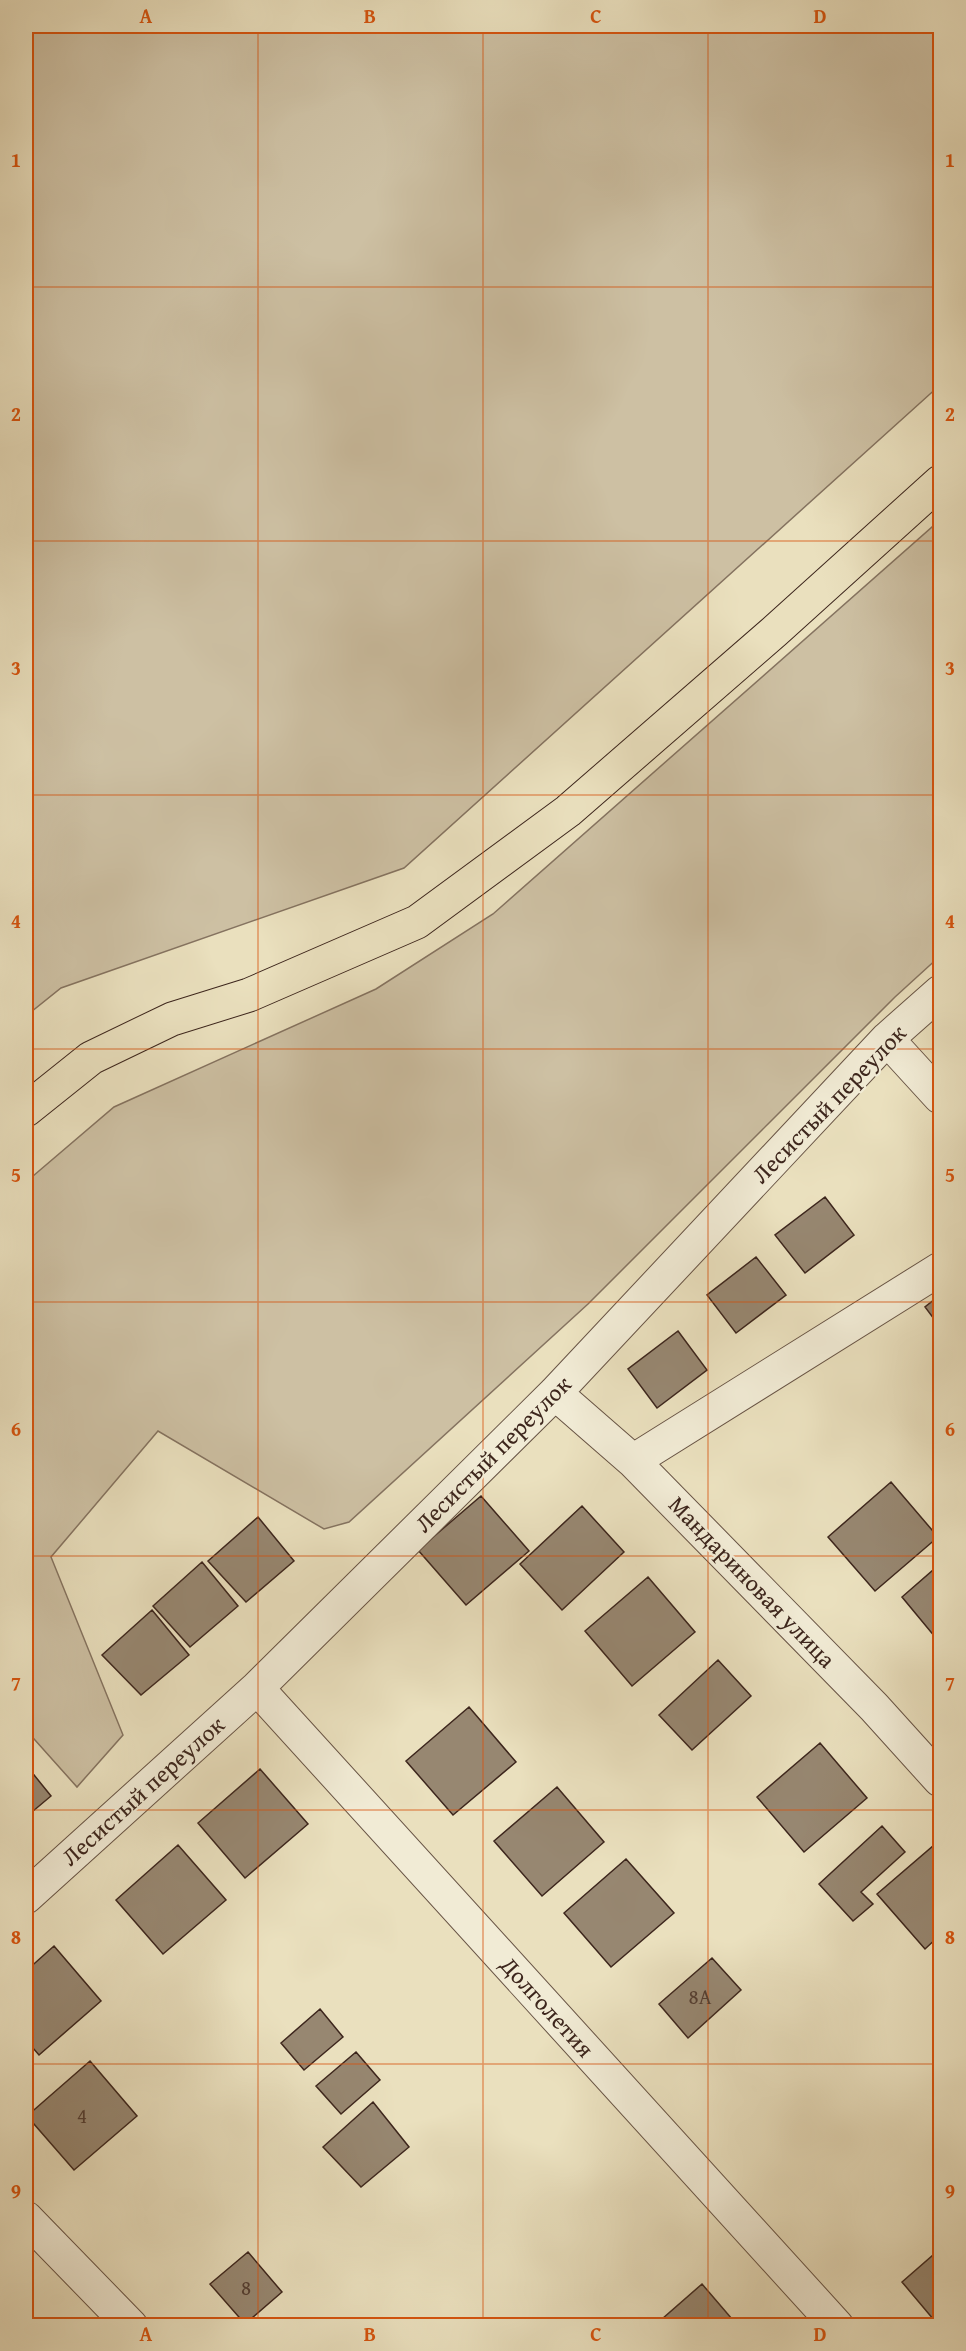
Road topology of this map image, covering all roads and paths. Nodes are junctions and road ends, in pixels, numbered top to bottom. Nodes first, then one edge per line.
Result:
1 (940, 482) edge
2 (940, 992) edge
3 (887, 1039) junction
4 (940, 1097) edge
5 (26, 1110) edge
6 (940, 1269) edge
7 (555, 1393) junction
8 (633, 1461) junction
9 (257, 1688) junction
10 (940, 1780) edge
11 (26, 1897) edge
12 (26, 2218) edge
13 (131, 2325) edge
14 (837, 2325) edge

1 - 5 main road
2 - 3 street, Лесистый переулок
3 - 4 street
3 - 7 street, Лесистый переулок
6 - 8 street
7 - 8 street, Мандариновая улица
7 - 9 street, Лесистый переулок
8 - 10 street, Мандариновая улица
9 - 11 street, Лесистый переулок
9 - 14 street, Долголетия
12 - 13 street

